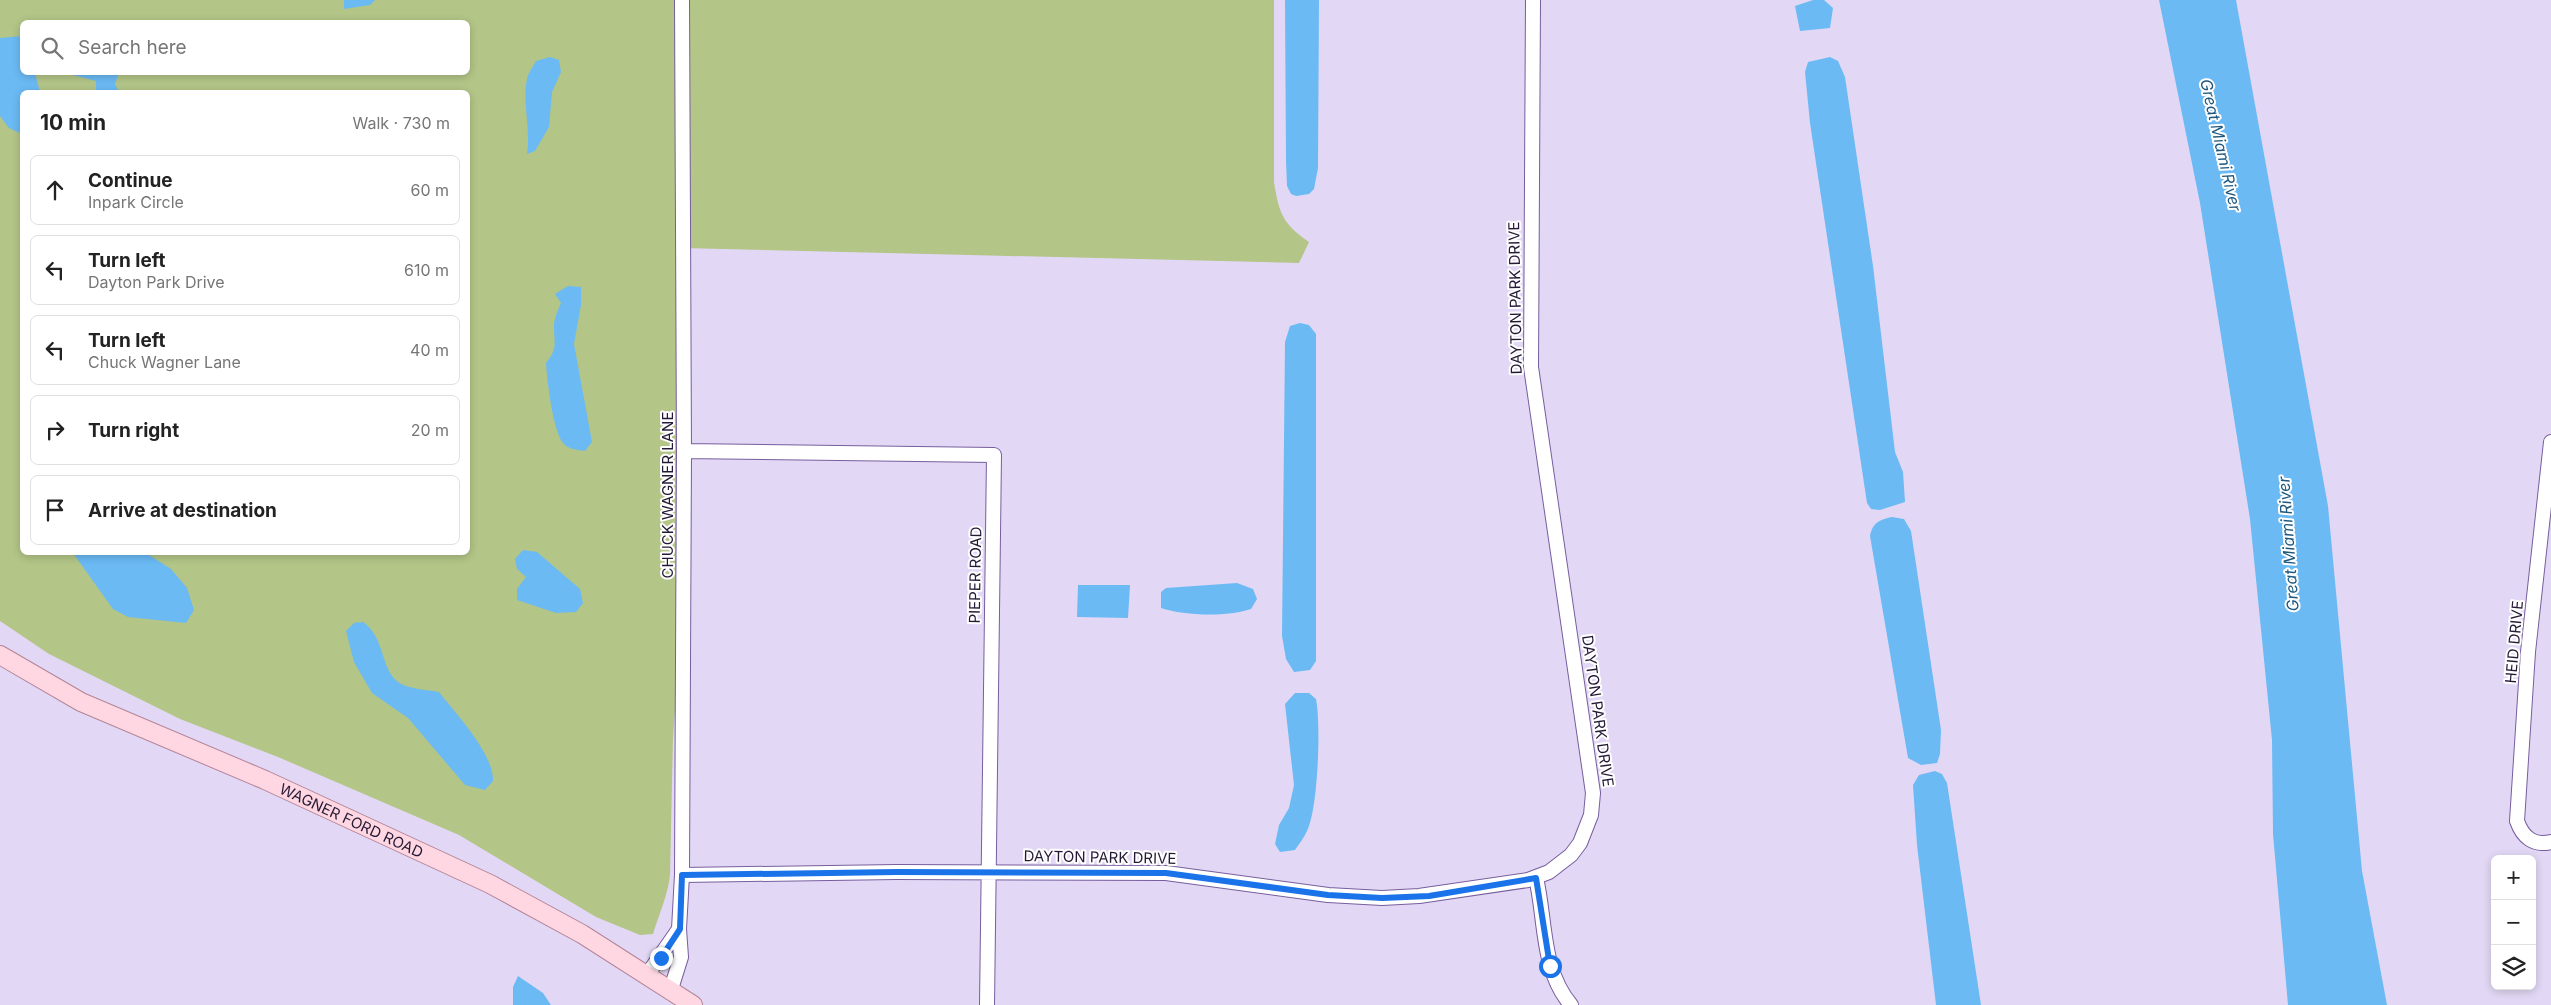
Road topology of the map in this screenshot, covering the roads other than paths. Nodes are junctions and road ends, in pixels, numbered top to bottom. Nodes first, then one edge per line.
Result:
1 (682, 0) edge
2 (1532, 0) edge
3 (2551, 442) edge
4 (684, 451) junction
5 (0, 655) edge
6 (2551, 842) edge
7 (989, 871) junction
8 (682, 875) junction
9 (1536, 878) junction
10 (680, 929) junction
11 (647, 975) junction
12 (671, 989) junction
13 (693, 1005) edge
14 (987, 1005) edge
15 (1571, 1005) edge

1 - 4 street, CHUCK WAGNER LANE
2 - 9 street, DAYTON PARK DRIVE
3 - 6 street, HEID DRIVE
4 - 7 street, PIEPER ROAD
4 - 8 street, CHUCK WAGNER LANE
5 - 11 main road, WAGNER FORD ROAD
7 - 8 street, DAYTON PARK DRIVE
7 - 9 street, DAYTON PARK DRIVE
7 - 14 street, PIEPER ROAD
8 - 10 street, CHUCK WAGNER LANE
9 - 15 street
10 - 11 street
10 - 12 street, CHUCK WAGNER LANE
11 - 12 main road, WAGNER FORD ROAD
12 - 13 main road, WAGNER FORD ROAD

